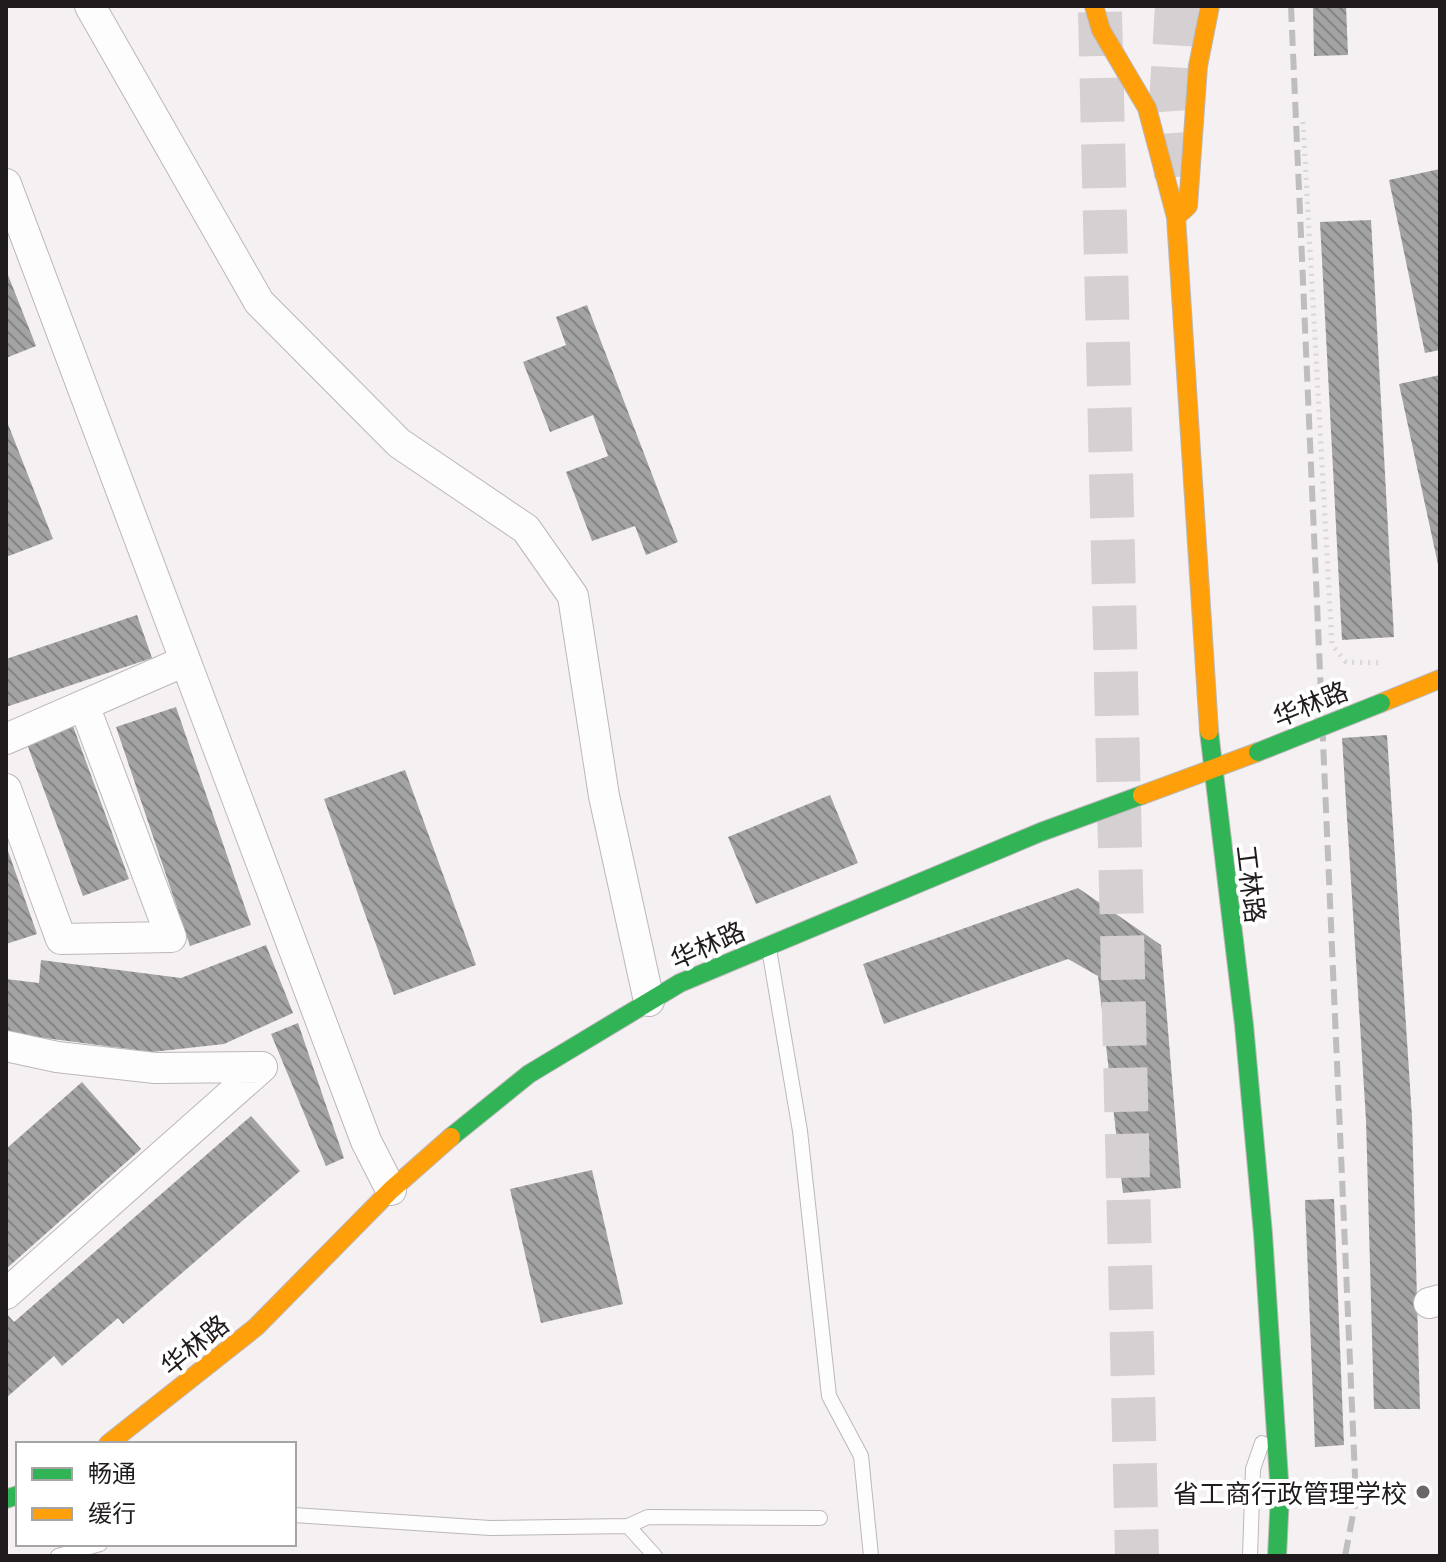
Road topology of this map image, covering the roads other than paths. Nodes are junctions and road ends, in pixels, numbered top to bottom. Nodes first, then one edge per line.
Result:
1 (90, 6) edge
2 (1094, 6) edge
3 (1210, 6) edge
4 (6, 184) edge
5 (1176, 217) junction
6 (185, 661) junction
7 (1440, 679) edge
8 (84, 705) junction
9 (6, 739) edge
10 (1212, 771) junction
11 (6, 789) edge
12 (768, 945) junction
13 (649, 1001) junction
14 (6, 1046) edge
15 (391, 1190) junction
16 (6, 1294) edge
17 (1274, 1409) junction
18 (111, 1442) edge
19 (296, 1515) edge
20 (820, 1518) dead end
21 (628, 1526) junction
22 (93, 1546) edge
23 (58, 1556) edge
24 (655, 1556) edge
25 (871, 1556) edge
26 (1250, 1556) edge
27 (1277, 1556) edge

1 - 13 street
2 - 5 main road
3 - 5 main road
4 - 6 street
5 - 10 main road, 工林路
6 - 8 street
6 - 15 street
7 - 10 main road, 华林路, bridge
8 - 9 street
8 - 11 street
10 - 12 main road, 华林路
10 - 17 main road, 工林路
12 - 13 main road, 华林路
12 - 25 lane
13 - 15 main road, 华林路
14 - 16 street
15 - 18 main road, 华林路
17 - 26 lane
17 - 27 main road, 工林路
19 - 21 lane
20 - 21 lane
21 - 24 lane
22 - 23 lane

